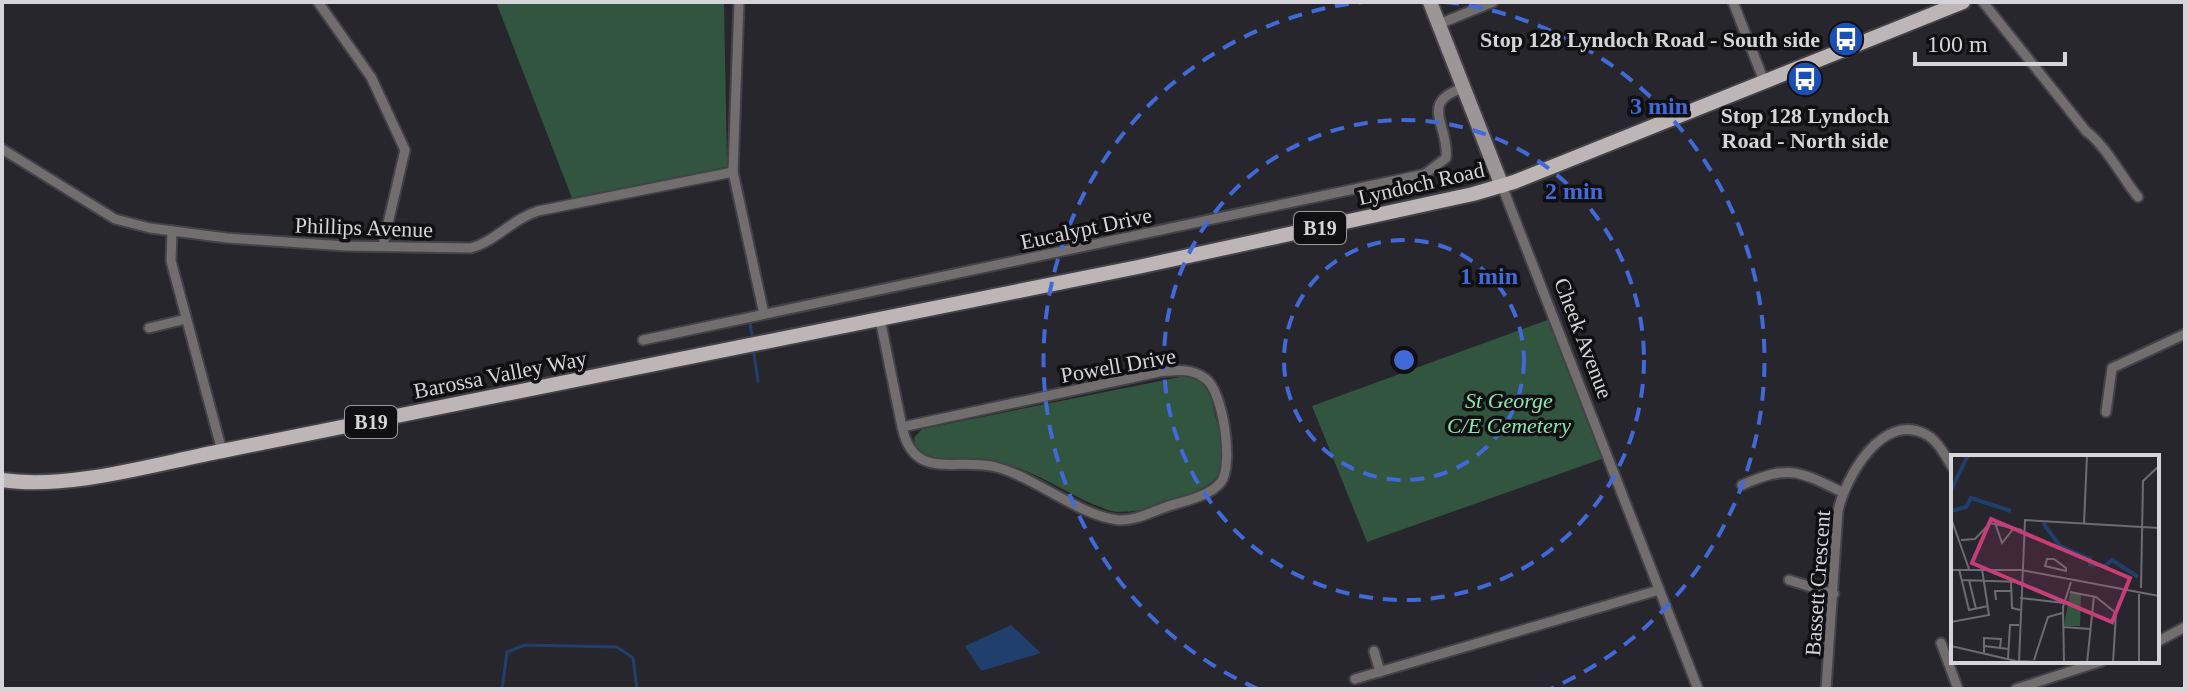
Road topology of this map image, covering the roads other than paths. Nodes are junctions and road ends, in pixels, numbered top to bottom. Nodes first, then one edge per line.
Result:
1 (318, 2) edge
2 (739, 2) edge
3 (1430, 2) edge
4 (1493, 2) edge
5 (1733, 2) edge
6 (1963, 2) edge
7 (1983, 2) edge
8 (1439, 24) junction
9 (1764, 81) junction
10 (1464, 88) junction
11 (2, 149) edge
12 (733, 172) junction
13 (1502, 186) junction
14 (2138, 197) dead end
15 (172, 231) junction
16 (383, 245) junction
17 (764, 314) junction
18 (186, 319) junction
19 (880, 319) junction
20 (149, 328) dead end
21 (2185, 334) edge
22 (643, 340) dead end
23 (770, 342) joint
24 (2106, 412) dead end
25 (902, 427) junction
26 (222, 451) junction
27 (1951, 465) edge
28 (2, 480) edge
29 (1742, 485) dead end
30 (1842, 492) junction
31 (1789, 580) dead end
32 (1659, 590) junction
33 (1834, 594) junction
34 (2185, 627) edge
35 (2159, 641) edge
36 (1941, 643) dead end
37 (1374, 651) dead end
38 (2096, 663) edge
39 (1380, 672) junction
40 (1355, 679) dead end
41 (1698, 689) edge
42 (1826, 689) edge
43 (1958, 689) edge
44 (2016, 689) edge

1 - 16 street
2 - 12 street
3 - 8 street, Cheek Avenue
4 - 8 street
5 - 9 street
6 - 9 main road, Lyndoch Road / B19
7 - 14 street
8 - 10 street, Cheek Avenue
9 - 13 main road, Lyndoch Road / B19
10 - 13 street, Cheek Avenue
10 - 17 street, Eucalypt Drive
11 - 15 street, Phillips Avenue
12 - 16 street, Phillips Avenue
12 - 17 street
13 - 19 main road, Lyndoch Road / B19
13 - 32 street, Cheek Avenue
15 - 16 street, Phillips Avenue
15 - 18 street
17 - 22 street, Eucalypt Drive
18 - 20 street
18 - 26 street
19 - 23 main road, Lyndoch Road / B19
19 - 25 street, Powell Drive
21 - 24 street
23 - 26 main road, Barossa Valley Way / B19
25 - 25 street, Powell Drive
26 - 28 main road, Barossa Valley Way / B19
27 - 30 street, Bassett Crescent
29 - 30 street
30 - 33 street, Bassett Crescent
31 - 33 street
32 - 39 street
32 - 41 street, Cheek Avenue
33 - 42 street, Bassett Crescent
34 - 35 street
36 - 43 street
37 - 39 street
38 - 44 street
39 - 40 street

